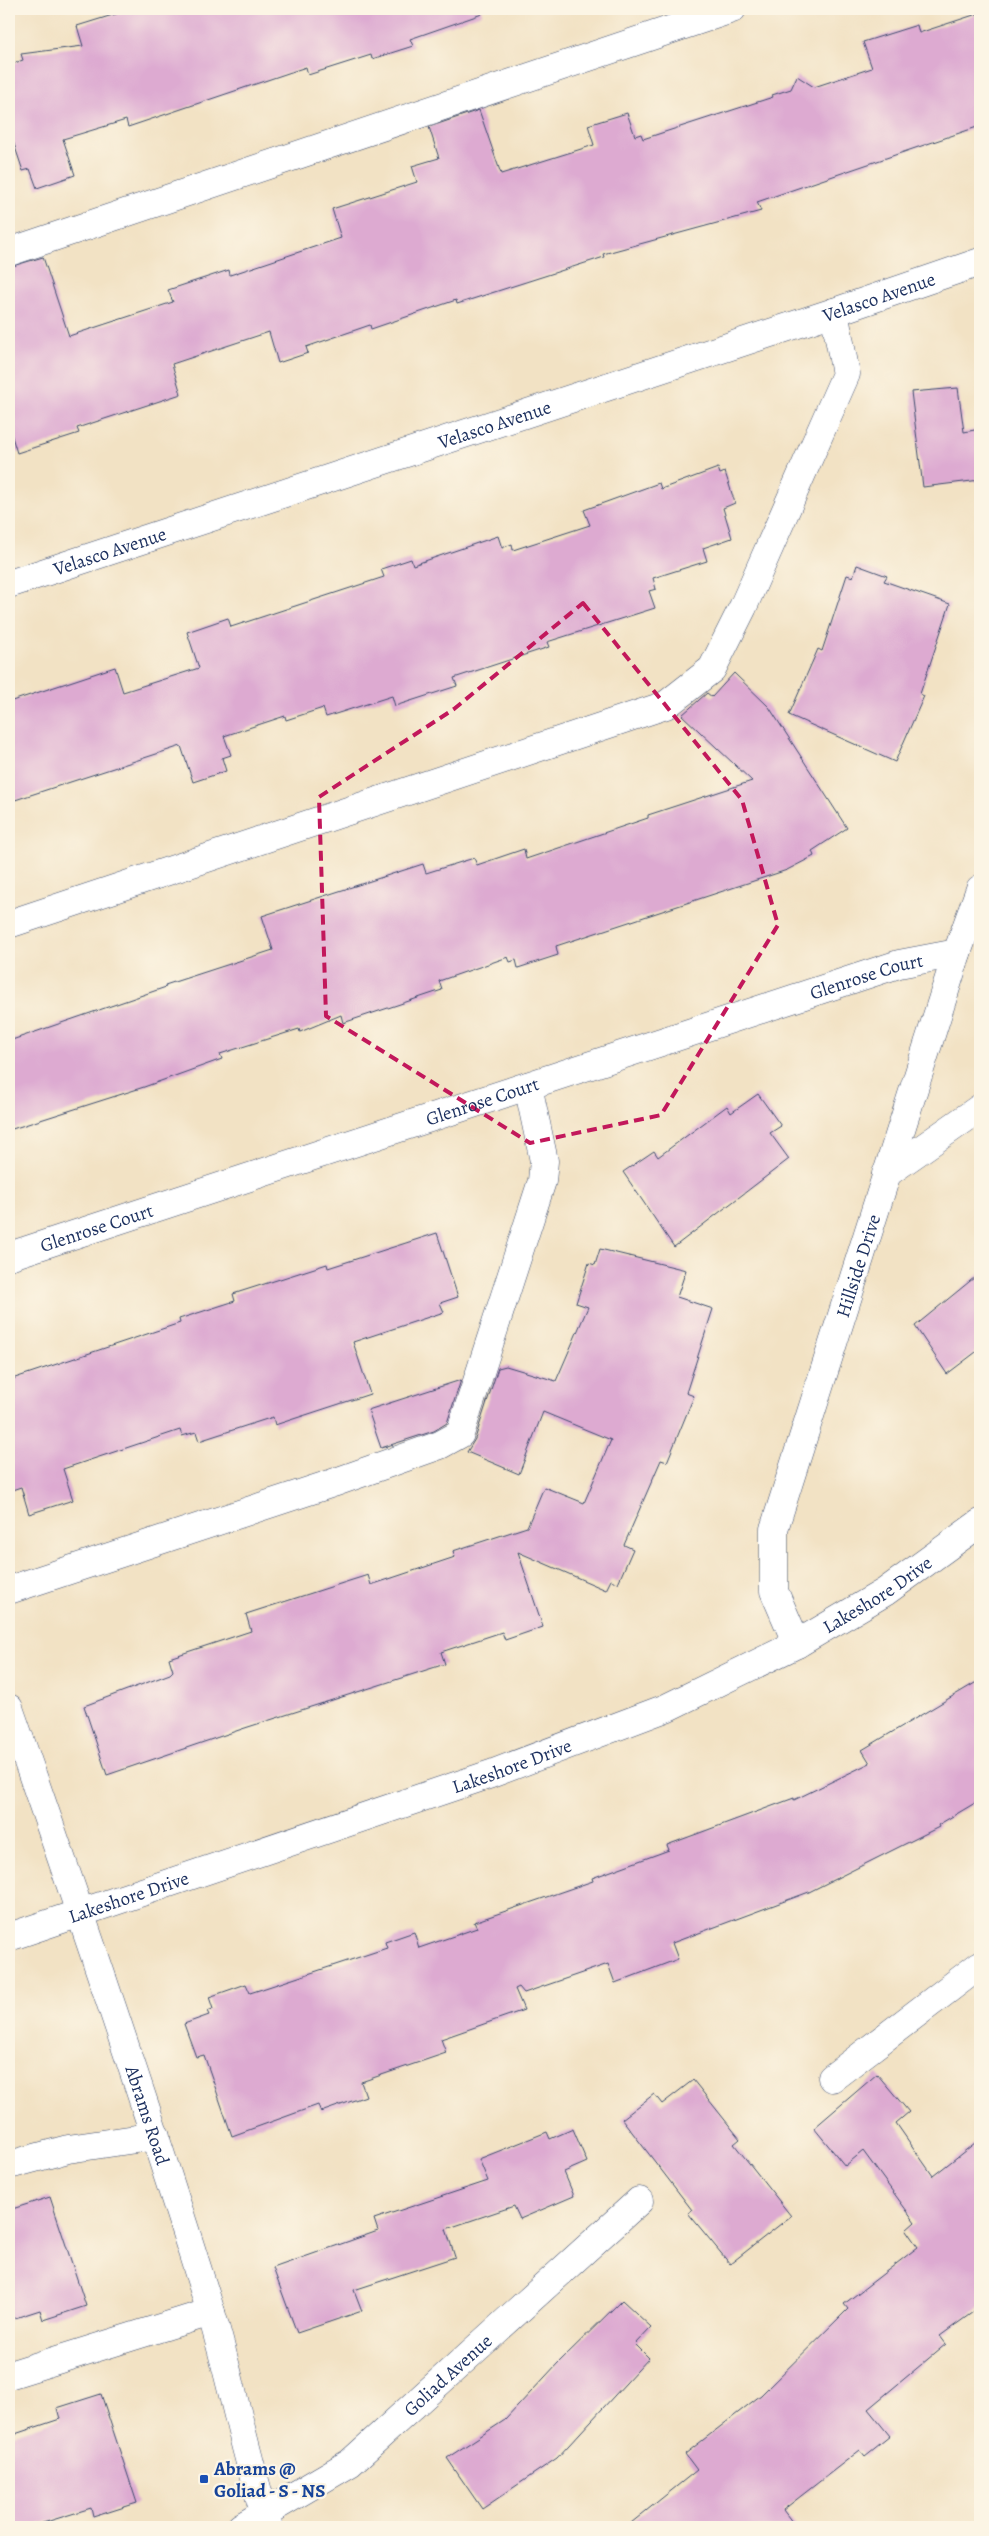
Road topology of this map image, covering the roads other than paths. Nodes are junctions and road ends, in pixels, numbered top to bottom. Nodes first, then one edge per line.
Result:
1 (732, 9) edge
2 (9, 252) edge
3 (980, 262) edge
4 (834, 312) junction
5 (9, 584) edge
6 (980, 889) edge
7 (9, 924) edge
8 (957, 953) junction
9 (528, 1086) junction
10 (980, 1108) edge
11 (886, 1174) junction
12 (9, 1256) edge
13 (980, 1523) edge
14 (9, 1590) edge
15 (798, 1644) junction
16 (9, 1708) edge
17 (81, 1912) junction
18 (9, 1937) edge
19 (980, 1965) edge
20 (832, 2078) dead end
21 (156, 2136) junction
22 (9, 2165) edge
23 (639, 2201) dead end
24 (211, 2312) junction
25 (9, 2375) edge
26 (267, 2521) edge
27 (241, 2527) edge

1 - 2 street
3 - 4 street, Velasco Avenue
4 - 5 street, Velasco Avenue
4 - 7 street
6 - 8 street, Hillside Drive
8 - 9 street, Glenrose Court
8 - 11 street, Hillside Drive
9 - 12 street, Glenrose Court
9 - 14 street
10 - 11 street
11 - 15 street, Hillside Drive
13 - 15 street, Lakeshore Drive
15 - 17 street, Lakeshore Drive
16 - 17 street, Abrams Road
17 - 18 street, Lakeshore Drive
17 - 21 street, Abrams Road
19 - 20 street
21 - 22 street
21 - 24 street, Abrams Road
23 - 26 street, Goliad Avenue
24 - 25 street
24 - 26 street, Abrams Road
26 - 27 street, Goliad Avenue

